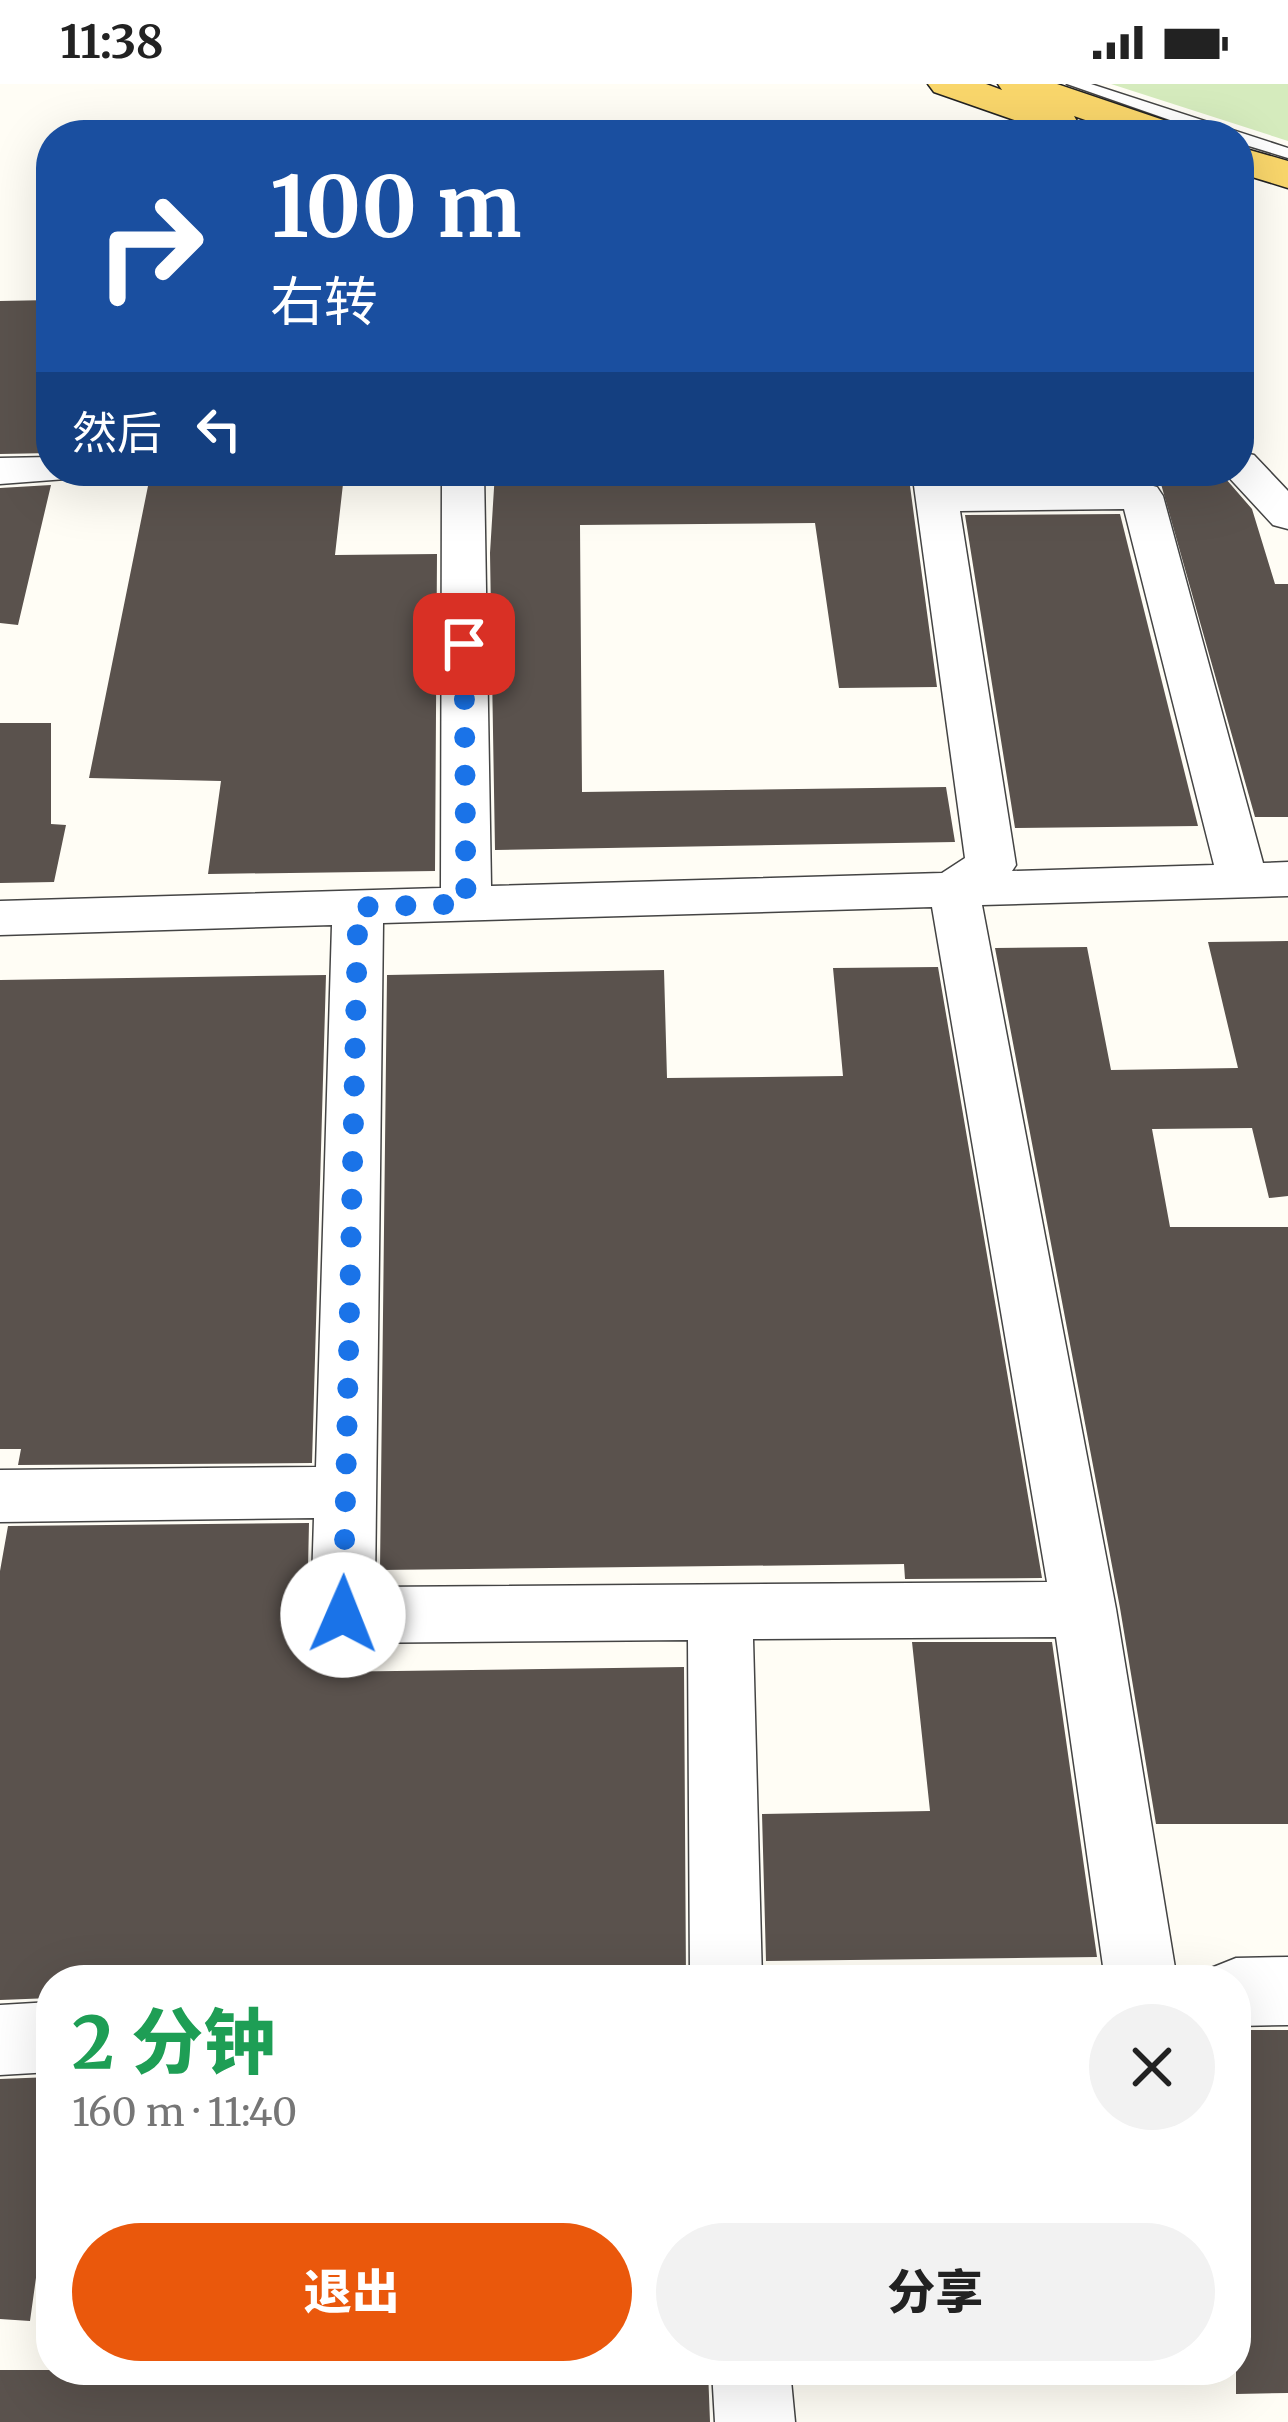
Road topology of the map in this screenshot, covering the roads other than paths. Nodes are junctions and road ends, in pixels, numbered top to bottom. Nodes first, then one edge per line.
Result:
1 (948, 84) edge
2 (1018, 84) edge
3 (1075, 84) edge
4 (1050, 120) edge
5 (1123, 120) edge
6 (1184, 120) edge
7 (1254, 143) edge
8 (1288, 153) edge
9 (1254, 164) edge
10 (1288, 175) edge
11 (1254, 189) edge
12 (1288, 200) edge
13 (36, 470) edge
14 (0, 471) edge
15 (1254, 480) edge
16 (463, 486) edge
17 (934, 486) edge
18 (953, 486) edge
19 (1288, 516) edge
20 (1265, 879) edge
21 (954, 888) junction
22 (466, 904) junction
23 (358, 907) junction
24 (0, 918) edge
25 (346, 1492) junction
26 (0, 1496) edge
27 (1084, 1610) junction
28 (720, 1612) junction
29 (726, 1965) edge
30 (1139, 1965) edge
31 (1288, 1991) edge
32 (1251, 1992) edge
33 (36, 2038) edge
34 (0, 2040) edge
35 (752, 2385) edge
36 (755, 2422) edge

1 - 4 main road
2 - 5 main road
3 - 6 lane
7 - 8 lane
9 - 10 main road
11 - 12 main road
13 - 14 street
15 - 19 street
16 - 22 street
17 - 21 street
18 - 20 street
20 - 21 street
21 - 22 street
21 - 27 street
22 - 23 street
23 - 24 street
23 - 25 street
25 - 26 street
25 - 28 street
27 - 28 street
27 - 30 street
28 - 29 street
31 - 32 street
33 - 34 street
35 - 36 street

